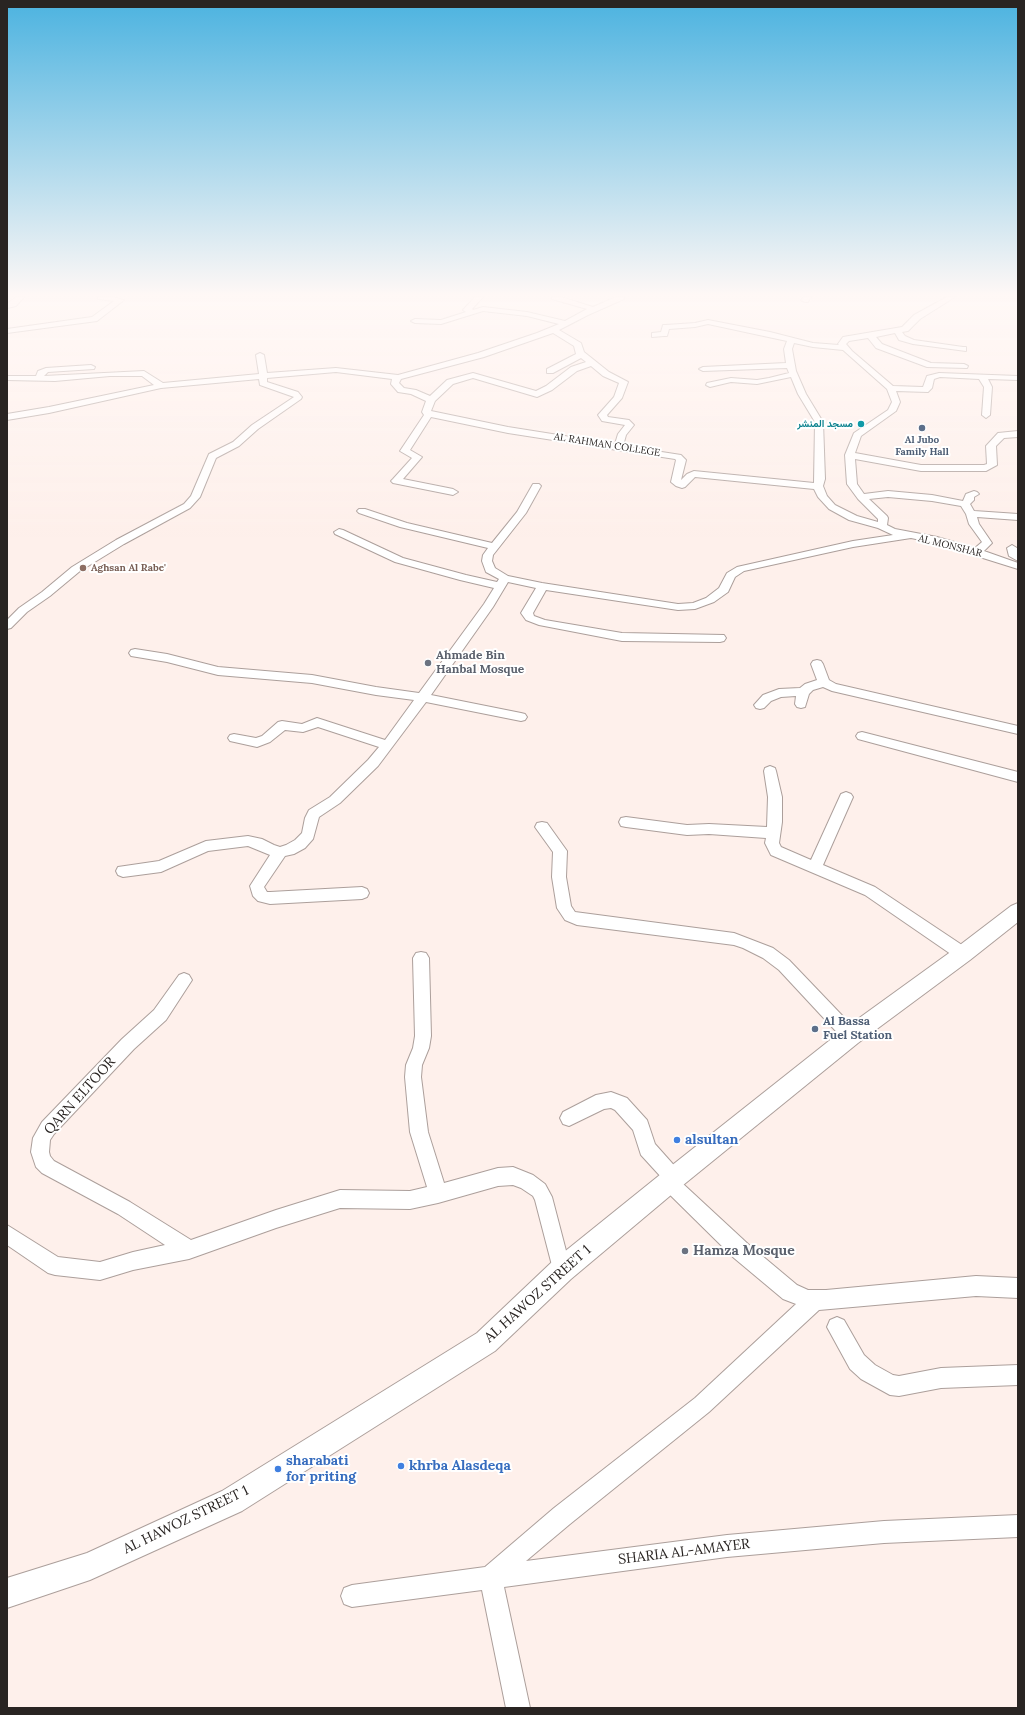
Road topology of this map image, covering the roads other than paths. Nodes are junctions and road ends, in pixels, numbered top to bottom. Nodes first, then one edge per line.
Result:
1 (87, 377) edge
2 (149, 377) edge
3 (252, 377) edge
4 (263, 377) edge
5 (398, 377) edge
6 (466, 377) edge
7 (482, 377) edge
8 (563, 377) edge
9 (613, 377) edge
10 (781, 377) edge
11 (795, 377) edge
12 (878, 377) edge
13 (933, 377) edge
14 (982, 377) edge
15 (983, 377) edge
16 (7, 378) edge
17 (1018, 378) edge
18 (710, 385) dead end
19 (161, 386) junction
20 (891, 388) junction
21 (431, 400) junction
22 (429, 414) junction
23 (986, 415) dead end
24 (7, 417) edge
25 (1018, 434) edge
26 (618, 448) junction
27 (850, 455) junction
28 (536, 486) dead end
29 (818, 486) junction
30 (453, 492) dead end
31 (974, 494) dead end
32 (861, 497) junction
33 (965, 504) junction
34 (362, 511) dead end
35 (971, 514) junction
36 (1018, 517) edge
37 (882, 526) junction
38 (339, 532) dead end
39 (909, 536) junction
40 (494, 546) junction
41 (1012, 548) dead end
42 (977, 552) junction
43 (1018, 558) edge
44 (1018, 566) edge
45 (503, 582) junction
46 (542, 586) junction
47 (7, 626) edge
48 (720, 638) dead end
49 (135, 653) dead end
50 (817, 664) dead end
51 (824, 682) junction
52 (803, 692) junction
53 (422, 697) junction
54 (802, 704) dead end
55 (760, 705) dead end
56 (521, 717) dead end
57 (1018, 730) edge
58 (862, 736) dead end
59 (234, 738) dead end
60 (388, 745) junction
61 (770, 771) dead end
62 (1018, 777) edge
63 (846, 797) dead end
64 (626, 822) dead end
65 (542, 827) dead end
66 (774, 834) junction
67 (280, 852) junction
68 (814, 868) junction
69 (123, 870) dead end
70 (362, 893) dead end
71 (1018, 911) edge
72 (963, 954) junction
73 (421, 958) dead end
74 (184, 980) dead end
75 (850, 1036) junction
76 (570, 1118) dead end
77 (671, 1180) junction
78 (438, 1194) junction
79 (7, 1234) edge
80 (190, 1250) junction
81 (562, 1270) junction
82 (1018, 1288) edge
83 (815, 1300) junction
84 (837, 1327) dead end
85 (1018, 1376) edge
86 (1018, 1526) edge
87 (491, 1577) junction
88 (7, 1593) edge
89 (352, 1596) dead end
90 (518, 1708) edge

1 - 16 street
2 - 19 street
3 - 19 street
4 - 47 street
5 - 21 street
6 - 21 street
7 - 8 street
9 - 26 street
10 - 18 street
11 - 29 street
12 - 20 street
13 - 20 street
14 - 23 street
15 - 17 street
19 - 24 street
20 - 27 street
21 - 22 street
22 - 26 street, AL RAHMAN COLLEGE
22 - 30 street
25 - 27 street
26 - 29 street, AL RAHMAN COLLEGE
27 - 32 street
28 - 40 street
29 - 37 street, AL MONSHAR
31 - 33 street
32 - 33 street
32 - 37 street
33 - 35 street
34 - 40 street
35 - 36 street
35 - 42 street
37 - 39 street, AL MONSHAR
38 - 45 street
39 - 42 street, AL MONSHAR
39 - 46 street
40 - 45 street
41 - 43 street
42 - 44 street, AL MONSHAR
45 - 46 street
45 - 53 street
46 - 48 street
49 - 53 street
50 - 51 street
51 - 52 street
51 - 57 street
52 - 54 street
52 - 55 street
53 - 56 street
53 - 60 street
58 - 62 street
59 - 60 street
60 - 67 street
61 - 66 street
63 - 68 street
64 - 66 street
65 - 75 street
66 - 68 street
67 - 69 street
67 - 70 street
68 - 72 street
71 - 72 main road, AL HAWOZ STREET 1
72 - 75 main road, AL HAWOZ STREET 1
73 - 78 street
74 - 80 street, QARN ELTOOR
75 - 77 main road, AL HAWOZ STREET 1
76 - 77 street
77 - 81 main road, AL HAWOZ STREET 1
77 - 83 street
78 - 80 street
78 - 81 street
79 - 80 street
81 - 88 main road, AL HAWOZ STREET 1
82 - 83 street
83 - 87 street
84 - 85 street
86 - 87 street, SHARIA AL-AMAYER
87 - 89 street, SHARIA AL-AMAYER
87 - 90 street

